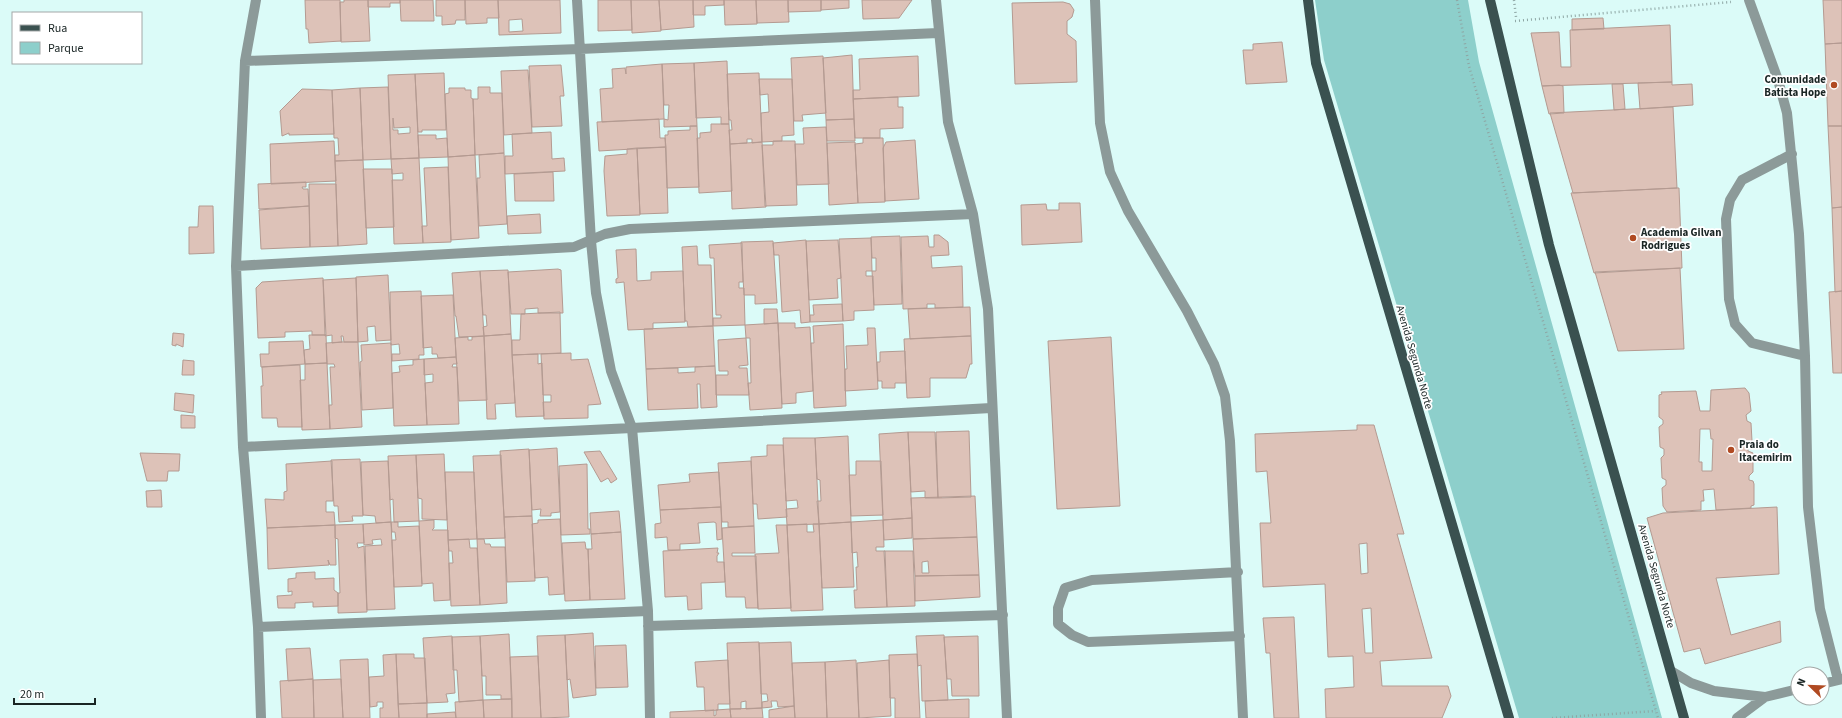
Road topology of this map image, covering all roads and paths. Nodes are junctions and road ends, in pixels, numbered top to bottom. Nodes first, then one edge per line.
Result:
1 (256, 0) edge
2 (577, 0) edge
3 (936, 0) edge
4 (1095, 0) edge
5 (1308, 0) edge
6 (1457, 0) edge
7 (1490, 0) edge
8 (1514, 0) edge
9 (1749, 0) edge
10 (1516, 21) junction
11 (1494, 23) junction
12 (938, 33) junction
13 (580, 49) junction
14 (245, 61) junction
15 (1792, 154) junction
16 (972, 214) junction
17 (591, 241) junction
18 (236, 266) junction
19 (1805, 356) junction
20 (991, 408) junction
21 (632, 428) junction
22 (243, 447) junction
23 (1238, 572) junction
24 (648, 612) junction
25 (1003, 615) junction
26 (648, 626) junction
27 (258, 627) junction
28 (1240, 636) junction
29 (1671, 671) junction
30 (1840, 680) edge
31 (1830, 682) edge
32 (1790, 691) edge
33 (1765, 697) junction
34 (1656, 711) junction
35 (261, 718) edge
36 (650, 718) edge
37 (1006, 718) edge
38 (1244, 718) edge
39 (1509, 718) edge
40 (1552, 718) edge
41 (1658, 718) edge
42 (1684, 718) edge
43 (1738, 718) edge

1 - 14 street
2 - 13 street
3 - 12 street
4 - 23 street
5 - 39 main road, Avenida Segunda Norte
6 - 34 path
7 - 11 main road, Avenida Segunda Norte
8 - 10 path
9 - 10 path
9 - 15 street
10 - 11 path
11 - 29 main road, Avenida Segunda Norte
12 - 13 street
12 - 16 street
13 - 14 street
13 - 17 street
14 - 18 street
15 - 19 street
15 - 19 street
16 - 17 street
16 - 20 street
17 - 18 street
17 - 21 street
18 - 22 street
19 - 30 street
20 - 21 street
20 - 25 street
21 - 22 street
21 - 24 street
22 - 27 street
23 - 28 street
23 - 28 street
24 - 26 street
24 - 27 street
25 - 26 street
25 - 37 street
26 - 36 street
27 - 35 street
28 - 38 street
29 - 33 street
29 - 42 main road, Avenida Segunda Norte
30 - 31 street
32 - 33 street
33 - 43 street
34 - 40 path
34 - 41 path

